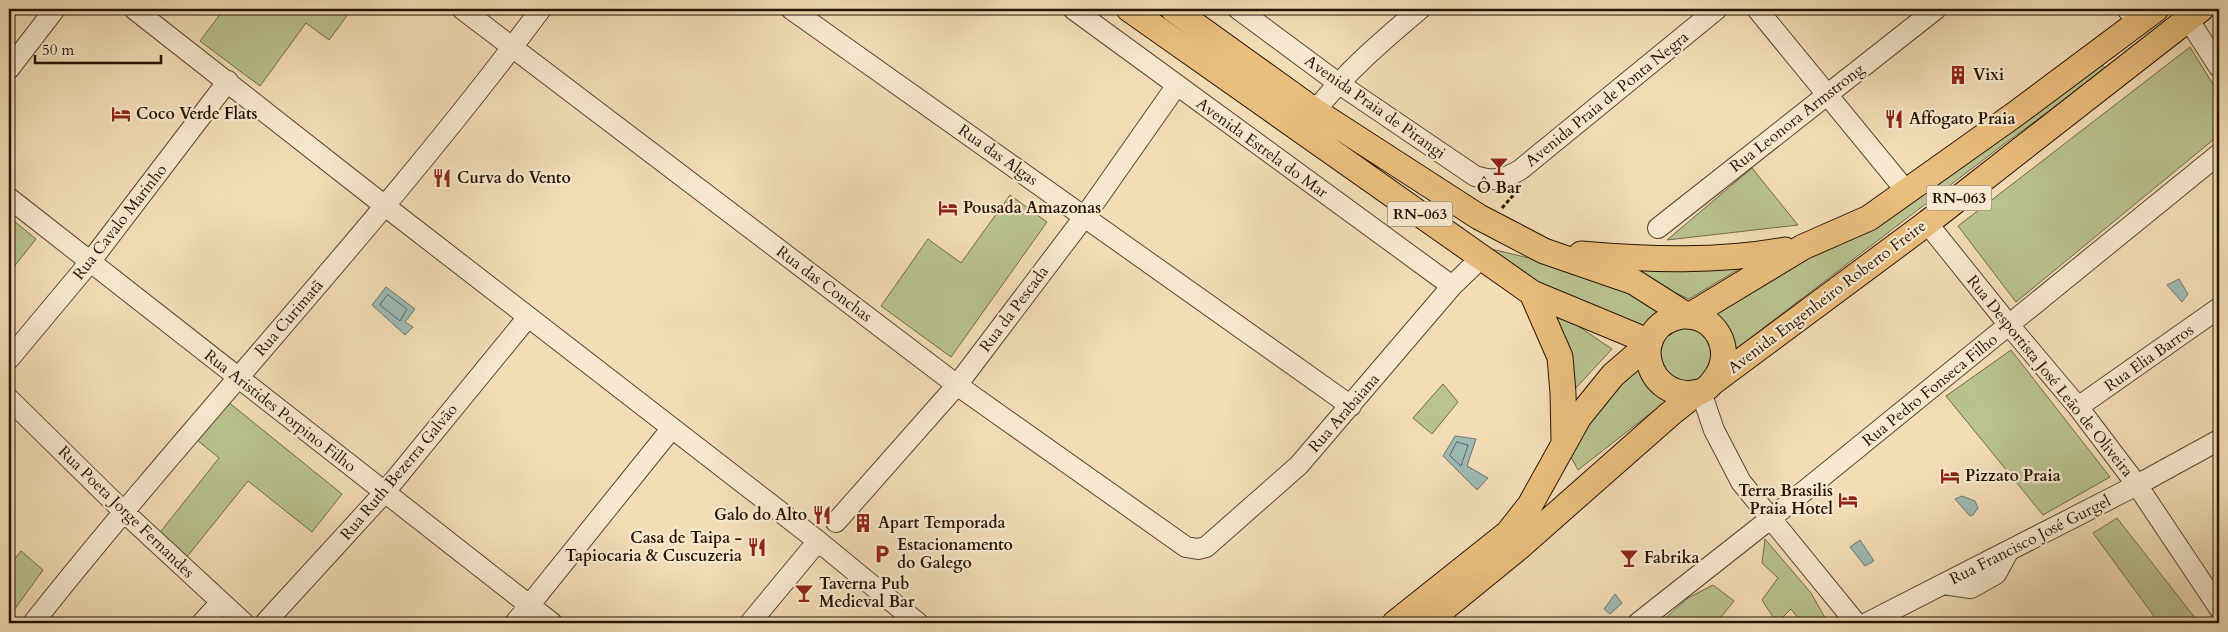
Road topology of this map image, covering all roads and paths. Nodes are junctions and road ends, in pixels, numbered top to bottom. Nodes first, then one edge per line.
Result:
1 (55, 9) edge
2 (134, 9) edge
3 (462, 9) edge
4 (541, 9) edge
5 (791, 9) edge
6 (1073, 9) edge
7 (1129, 9) edge
8 (1173, 9) edge
9 (1238, 9) edge
10 (1420, 9) edge
11 (1717, 9) edge
12 (1757, 9) edge
13 (1936, 9) edge
14 (2140, 13) edge
15 (2194, 14) edge
16 (513, 47) junction
17 (2219, 67) edge
18 (9, 69) edge
19 (228, 81) junction
20 (1338, 83) junction
21 (1177, 85) junction
22 (1827, 94) junction
23 (1315, 111) junction
24 (2219, 154) edge
25 (1520, 170) joint
26 (1907, 192) junction
27 (9, 198) edge
28 (385, 206) junction
29 (1085, 216) junction
30 (1927, 223) junction
31 (1658, 228) dead end
32 (1803, 247) junction
33 (1544, 251) junction
34 (1481, 258) junction
35 (90, 262) junction
36 (1452, 286) junction
37 (1532, 293) junction
38 (2219, 308) edge
39 (1688, 316) junction
40 (528, 317) junction
41 (2009, 325) junction
42 (1649, 343) junction
43 (9, 359) edge
44 (238, 378) junction
45 (957, 385) junction
46 (1704, 388) junction
47 (9, 399) edge
48 (1351, 406) junction
49 (2078, 408) junction
50 (672, 428) junction
51 (2219, 440) edge
52 (1564, 444) junction
53 (1591, 483) junction
54 (2136, 485) junction
55 (384, 493) junction
56 (1527, 509) junction
57 (125, 512) junction
58 (1770, 519) junction
59 (836, 522) dead end
60 (818, 540) junction
61 (1192, 550) joint
62 (221, 602) junction
63 (530, 606) junction
64 (2219, 608) edge
65 (33, 623) edge
66 (202, 623) edge
67 (244, 623) edge
68 (265, 623) edge
69 (515, 623) edge
70 (552, 623) edge
71 (750, 623) edge
72 (918, 623) edge
73 (1395, 623) edge
74 (1426, 623) edge
75 (1638, 623) edge
76 (1856, 623) edge
77 (1867, 623) edge

1 - 18 street
2 - 19 street
3 - 16 street, Rua das Conchas
4 - 16 street, Rua Curimatã
5 - 29 street, Rua das Algas
6 - 21 street, Avenida Estrela do Mar
7 - 34 main road, RN-063
8 - 23 main road, RN-063
9 - 20 street, Avenida Praia de Pirangi
10 - 20 street
11 - 25 street, Avenida Praia de Ponta Negra
12 - 22 street
13 - 22 street, Rua Leonora Armstrong
14 - 26 main road, RN-063
15 - 17 street
15 - 30 main road, Avenida Engenheiro Roberto Freire / RN-063
16 - 28 street, Rua Curimatã
16 - 45 street, Rua das Conchas
19 - 28 street
19 - 35 street, Rua Cavalo Marinho
20 - 23 street
20 - 25 street, Avenida Praia de Pirangi
21 - 29 street, Rua da Pescada
21 - 36 street, Avenida Estrela do Mar
22 - 26 street
22 - 31 street, Rua Leonora Armstrong
23 - 33 main road, RN-063
24 - 41 street, Rua Pedro Fonseca Filho
26 - 32 main road, RN-063
27 - 35 street, Rua Aristides Porpino Filho
28 - 40 street
28 - 44 street, Rua Curimatã
29 - 45 street, Rua da Pescada
29 - 48 street, Rua das Algas
30 - 41 street, Rua Desportista José Leão de Oliveira
30 - 46 main road, Avenida Engenheiro Roberto Freire / RN-063
32 - 33 main road
32 - 39 main road, RN-063
33 - 39 main road, RN-063
34 - 36 street, Rua Arabaiana
34 - 37 main road, RN-063
35 - 43 street, Rua Cavalo Marinho
35 - 44 street, Rua Aristides Porpino Filho
36 - 48 street, Rua Arabaiana
37 - 42 main road, RN-063
37 - 52 main road
38 - 49 street, Rua Elia Barros
39 - 42 main road, RN-063
39 - 46 main road, RN-063
40 - 50 street
40 - 55 street, Rua Ruth Bezerra Galvão
41 - 49 street, Rua Desportista José Leão de Oliveira
41 - 58 street, Rua Pedro Fonseca Filho
42 - 46 main road
42 - 52 main road
44 - 55 street, Rua Aristides Porpino Filho
44 - 57 street, Rua Curimatã
45 - 59 street, Rua da Pescada
45 - 61 street, Rua das Conchas
46 - 53 main road, Avenida Engenheiro Roberto Freire
46 - 58 street
47 - 57 street, Rua Poeta Jorge Fernandes
48 - 61 street, Rua Arabaiana
49 - 54 street, Rua Desportista José Leão de Oliveira
50 - 60 street
50 - 63 street
51 - 54 street, Rua Francisco José Gurgel
52 - 56 main road
53 - 56 main road
53 - 74 main road, Avenida Engenheiro Roberto Freire
54 - 64 street, Rua Desportista José Leão de Oliveira
54 - 77 street, Rua Francisco José Gurgel
55 - 63 street, Rua Aristides Porpino Filho
55 - 68 street, Rua Ruth Bezerra Galvão
56 - 73 main road
57 - 62 street, Rua Poeta Jorge Fernandes
57 - 65 street, Rua Curimatã
58 - 75 street, Rua Pedro Fonseca Filho
58 - 76 street
60 - 71 street
60 - 72 street
62 - 66 street
62 - 67 street, Rua Poeta Jorge Fernandes
63 - 69 street
63 - 70 street, Rua Aristides Porpino Filho

